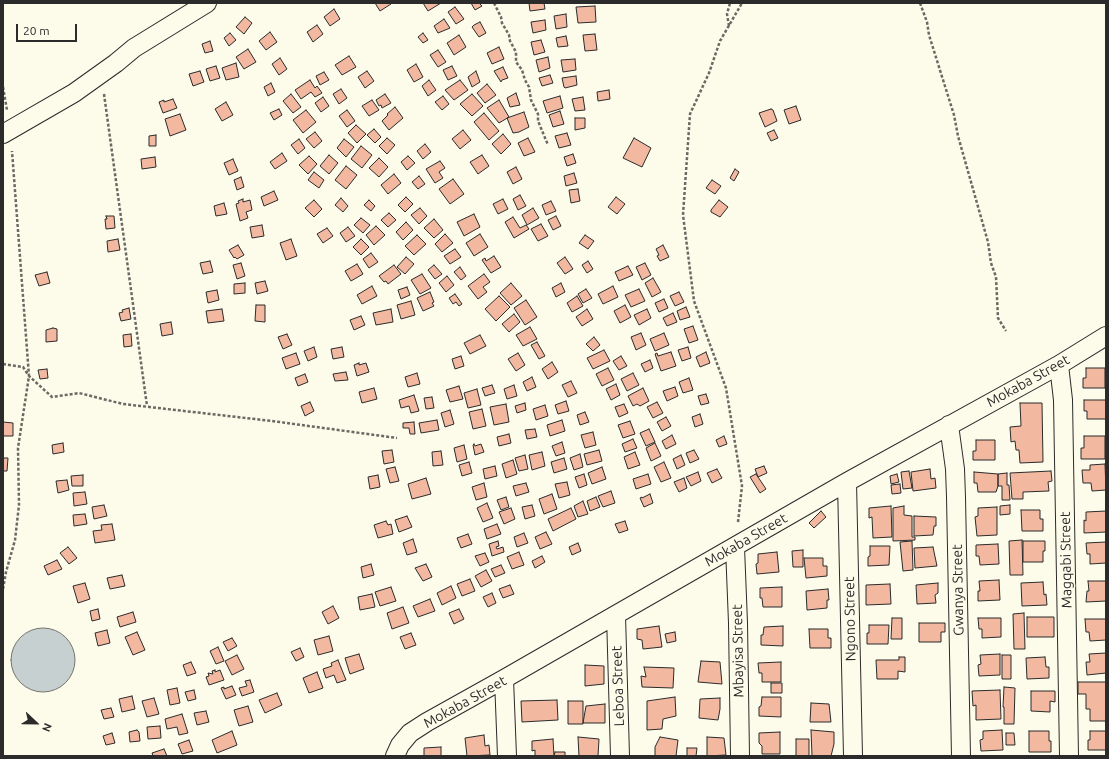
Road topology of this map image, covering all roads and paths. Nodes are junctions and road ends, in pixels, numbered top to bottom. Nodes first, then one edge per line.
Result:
1 (207, 3) edge
2 (494, 3) edge
3 (730, 3) edge
4 (742, 3) edge
5 (920, 3) edge
6 (729, 26) junction
7 (98, 75) junction
8 (3, 87) edge
9 (6, 132) edge
10 (548, 145) dead end
11 (1006, 331) dead end
12 (1106, 336) edge
13 (3, 364) edge
14 (1058, 365) junction
15 (29, 376) junction
16 (147, 406) junction
17 (949, 425) junction
18 (397, 438) dead end
19 (847, 482) junction
20 (735, 547) junction
21 (3, 589) edge
22 (616, 615) junction
23 (504, 679) junction
24 (396, 756) edge
25 (507, 756) edge
26 (620, 756) edge
27 (740, 756) edge
28 (853, 756) edge
29 (961, 756) edge
30 (1069, 756) edge

1 - 7 street
2 - 10 path
3 - 6 path
4 - 6 path
5 - 11 path
6 - 20 path
7 - 9 street
7 - 16 path
8 - 9 path
9 - 15 path
12 - 14 street, Mokaba Street
13 - 15 path
14 - 17 street, Mokaba Street
14 - 30 street, Magqabi Street
15 - 16 path
15 - 21 path
16 - 18 path
17 - 19 street, Mokaba Street
17 - 29 street, Gwanya Street
19 - 20 street, Mokaba Street
19 - 28 street, Ngono Street
20 - 22 street, Mokaba Street
20 - 27 street, Mbayisa Street
22 - 23 street, Mokaba Street
22 - 26 street, Leboa Street
23 - 24 street, Mokaba Street
23 - 25 street

